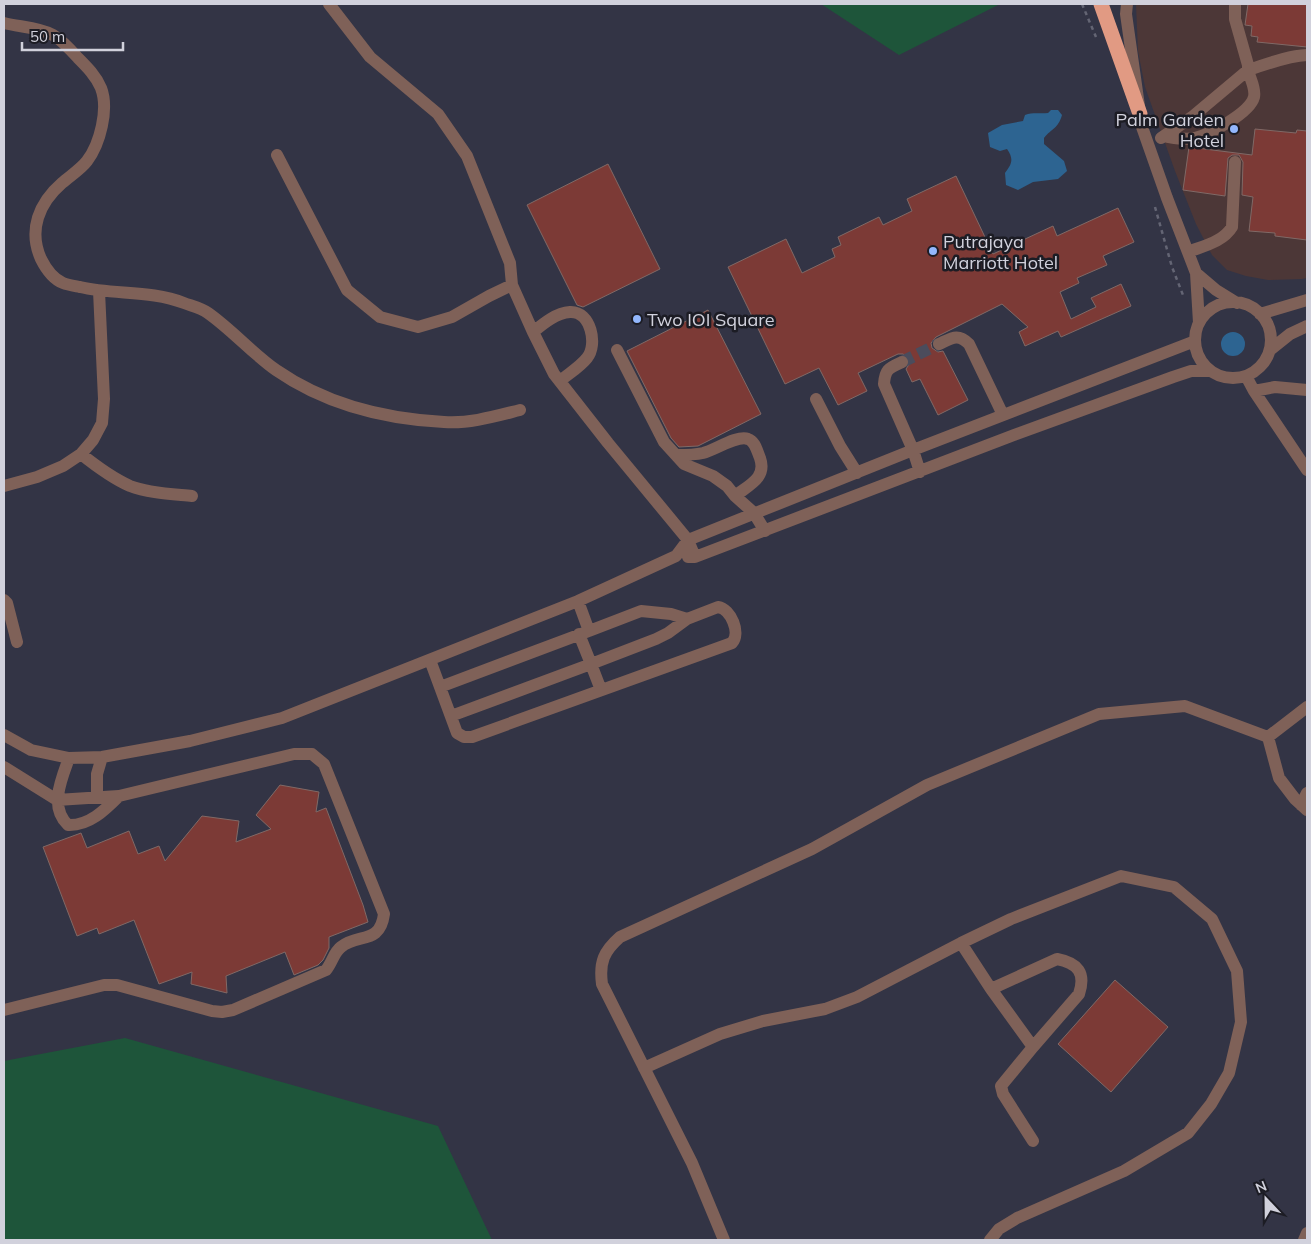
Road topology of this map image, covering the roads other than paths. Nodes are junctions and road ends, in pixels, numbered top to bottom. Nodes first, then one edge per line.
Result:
1 (330, 4) edge
2 (1101, 4) edge
3 (1127, 4) edge
4 (1235, 4) edge
5 (4, 23) edge
6 (1307, 55) edge
7 (1248, 70) junction
8 (1140, 114) junction
9 (1164, 136) junction
10 (1150, 148) junction
11 (277, 154) dead end
12 (1235, 162) dead end
13 (1188, 252) junction
14 (1196, 273) junction
15 (512, 286) junction
16 (99, 291) junction
17 (1307, 300) edge
18 (1237, 303) junction
19 (1260, 314) junction
20 (1200, 323) junction
21 (1307, 326) edge
22 (532, 332) junction
23 (1195, 341) junction
24 (939, 344) tunnel mouth
25 (617, 350) dead end
26 (1270, 350) junction
27 (902, 362) tunnel mouth
28 (1211, 371) junction
29 (1246, 376) junction
30 (560, 381) junction
31 (1254, 390) junction
32 (1307, 390) edge
33 (816, 399) dead end
34 (520, 410) dead end
35 (1003, 415) junction
36 (913, 450) junction
37 (81, 454) junction
38 (676, 455) junction
39 (1307, 470) edge
40 (857, 472) junction
41 (920, 472) junction
42 (4, 486) edge
43 (192, 496) dead end
44 (734, 496) junction
45 (754, 513) junction
46 (765, 531) junction
47 (688, 540) junction
48 (676, 556) junction
49 (696, 557) junction
50 (4, 600) edge
51 (578, 601) junction
52 (687, 619) junction
53 (584, 633) junction
54 (17, 642) dead end
55 (430, 660) junction
56 (591, 664) junction
57 (440, 687) junction
58 (601, 690) junction
59 (1307, 707) edge
60 (451, 716) junction
61 (4, 735) edge
62 (1268, 737) junction
63 (102, 757) junction
64 (69, 758) junction
65 (4, 767) edge
66 (119, 796) junction
67 (97, 797) junction
68 (57, 800) junction
69 (1305, 803) edge
70 (961, 942) junction
71 (991, 988) junction
72 (4, 1010) edge
73 (1033, 1047) junction
74 (644, 1068) junction
75 (1033, 1141) dead end
76 (1307, 1233) edge
77 (724, 1240) edge
78 (990, 1240) edge
79 (1304, 1240) edge

1 - 15 street
2 - 8 highway
3 - 8 street
4 - 7 street
5 - 16 street
6 - 7 street
7 - 9 street
7 - 9 street
8 - 10 street
9 - 10 street
10 - 13 street
11 - 15 street
12 - 13 street
13 - 14 street
14 - 18 street
14 - 20 street
15 - 22 street
16 - 34 street
16 - 37 street
17 - 19 street
18 - 19 street
18 - 20 street
19 - 26 street
20 - 23 street
21 - 26 street
22 - 30 street
22 - 30 street
23 - 28 street
23 - 35 street
24 - 35 street
25 - 38 street
26 - 29 street
27 - 36 street
28 - 29 street
28 - 41 street
29 - 31 street
30 - 47 street
31 - 32 street
31 - 39 street
33 - 40 street
35 - 36 street
36 - 40 street
36 - 41 street
37 - 42 street
37 - 43 street
38 - 44 street
38 - 44 street
40 - 45 street
41 - 46 street
44 - 45 street
45 - 46 street
45 - 47 street
46 - 49 street
47 - 48 street
47 - 49 street
48 - 49 street
48 - 51 street
50 - 54 street
51 - 53 street
51 - 55 street
52 - 53 street
52 - 56 street
52 - 58 street
53 - 56 street
53 - 57 street
55 - 57 street
55 - 63 street
56 - 58 street
56 - 60 street
57 - 60 street
58 - 60 street
59 - 62 street
61 - 64 street
62 - 69 street
62 - 74 street
63 - 64 street
63 - 67 street
64 - 68 street
65 - 68 street
66 - 67 street
66 - 68 street
66 - 72 street
67 - 68 street
70 - 71 street
70 - 74 street
70 - 78 street
71 - 73 street
71 - 73 street
73 - 75 street
74 - 77 street
76 - 79 street

